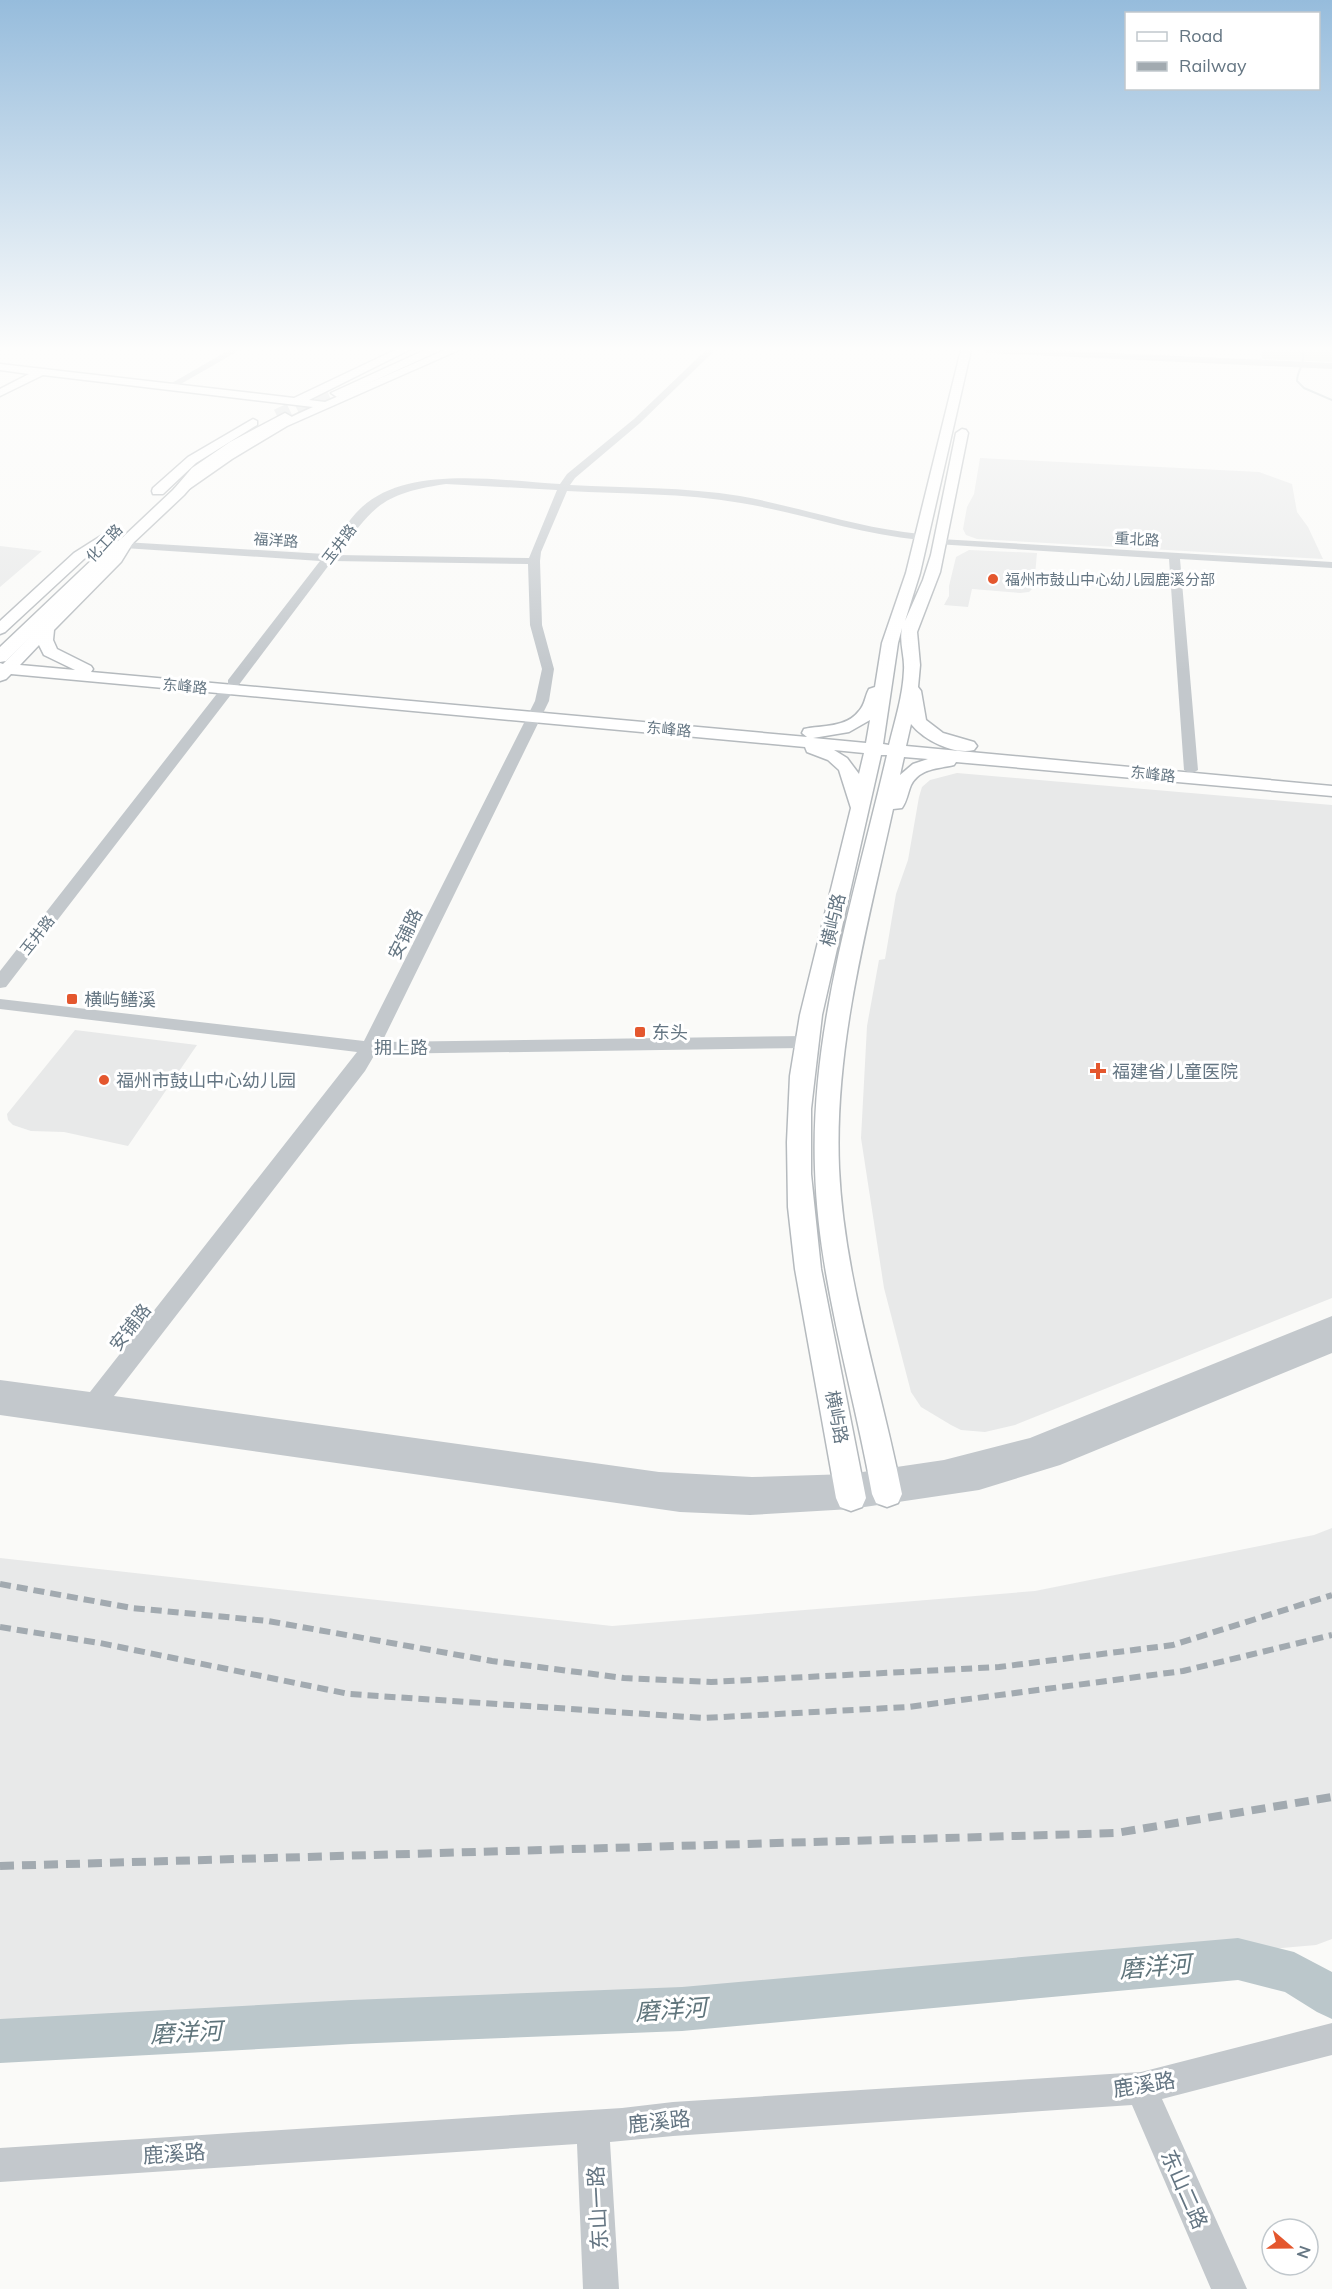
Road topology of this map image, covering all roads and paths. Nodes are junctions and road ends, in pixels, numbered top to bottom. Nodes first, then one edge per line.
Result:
1 (195, 457) edge
2 (197, 457) edge
3 (208, 457) edge
4 (217, 457) edge
5 (230, 457) edge
6 (593, 457) edge
7 (940, 457) edge
8 (958, 457) edge
9 (192, 460) junction
10 (563, 486) junction
11 (179, 492) junction
12 (153, 495) joint
13 (108, 534) dead end
14 (920, 537) junction
15 (940, 542) junction
16 (126, 543) junction
17 (1174, 556) junction
18 (327, 558) junction
19 (534, 561) junction
20 (1332, 564) edge
21 (52, 594) junction
22 (0, 619) edge
23 (0, 629) edge
24 (47, 630) junction
25 (0, 643) edge
26 (86, 669) junction
27 (885, 670) junction
28 (912, 672) junction
29 (6, 673) edge
30 (231, 686) junction
31 (536, 714) junction
32 (755, 731) junction
33 (716, 734) junction
34 (874, 745) junction
35 (896, 747) junction
36 (992, 759) junction
37 (1077, 760) junction
38 (1191, 770) junction
39 (1332, 782) edge
40 (1332, 791) edge
41 (859, 810) junction
42 (876, 841) junction
43 (0, 982) edge
44 (0, 1004) edge
45 (805, 1042) junction
46 (370, 1048) junction
47 (1332, 1325) edge
48 (1332, 1343) edge
49 (0, 1389) edge
50 (0, 1405) edge
51 (90, 1409) junction
52 (886, 1487) junction
53 (850, 1490) junction
54 (1323, 2041) edge
55 (1141, 2088) junction
56 (593, 2127) junction
57 (0, 2164) edge
58 (602, 2289) edge
59 (1229, 2289) edge

1 - 9 main road
2 - 9 main road
3 - 12 highway
4 - 11 highway, 化工路
5 - 11 main road, 化工路
6 - 10 street, 安铺路
7 - 14 main road, 横屿路
8 - 15 main road, 横屿路
9 - 12 main road
10 - 14 street, 玉井路
10 - 18 street, 玉井路
10 - 19 street, 安铺路
11 - 16 highway, 化工路
13 - 21 highway, 化工路
14 - 27 main road, 横屿路
15 - 17 street, 重北路
15 - 28 main road, 横屿路
16 - 18 street, 福洋路
16 - 21 highway, 化工路
16 - 24 main road
17 - 20 street, 重北路
17 - 38 street
18 - 19 street, 福洋路
18 - 30 street, 玉井路
19 - 31 street, 安铺路
21 - 22 main road
21 - 23 main road
21 - 25 highway, 化工路
21 - 29 highway, 化工路
24 - 26 main road
24 - 29 main road
26 - 29 main road, 东峰路
26 - 30 main road, 东峰路
27 - 32 main road
27 - 34 main road, 横屿路
28 - 35 main road, 横屿路
28 - 37 main road
29 - 30 main road, 东峰路
30 - 31 main road, 东峰路
30 - 43 street, 玉井路
31 - 32 main road, 东峰路
31 - 33 main road, 东峰路
31 - 46 street, 安铺路
32 - 34 main road, 东峰路
33 - 34 main road, 东峰路
33 - 41 main road
34 - 35 main road, 东峰路
34 - 41 main road, 横屿路
35 - 36 main road, 东峰路
35 - 37 main road, 东峰路
35 - 42 main road, 横屿路
36 - 40 main road, 东峰路
36 - 42 main road
37 - 38 main road, 东峰路
38 - 39 main road, 东峰路
41 - 45 main road, 横屿路
42 - 52 main road, 横屿路
44 - 46 street, 拥上路
45 - 46 street, 拥上路
45 - 53 main road, 横屿路
46 - 51 street, 安铺路
47 - 52 street
48 - 52 street
49 - 51 street
50 - 51 street
51 - 53 street
52 - 53 street
54 - 55 street, 鹿溪路
55 - 56 street, 鹿溪路
55 - 59 street, 东山二路
56 - 57 street, 鹿溪路
56 - 58 street, 东山一路

